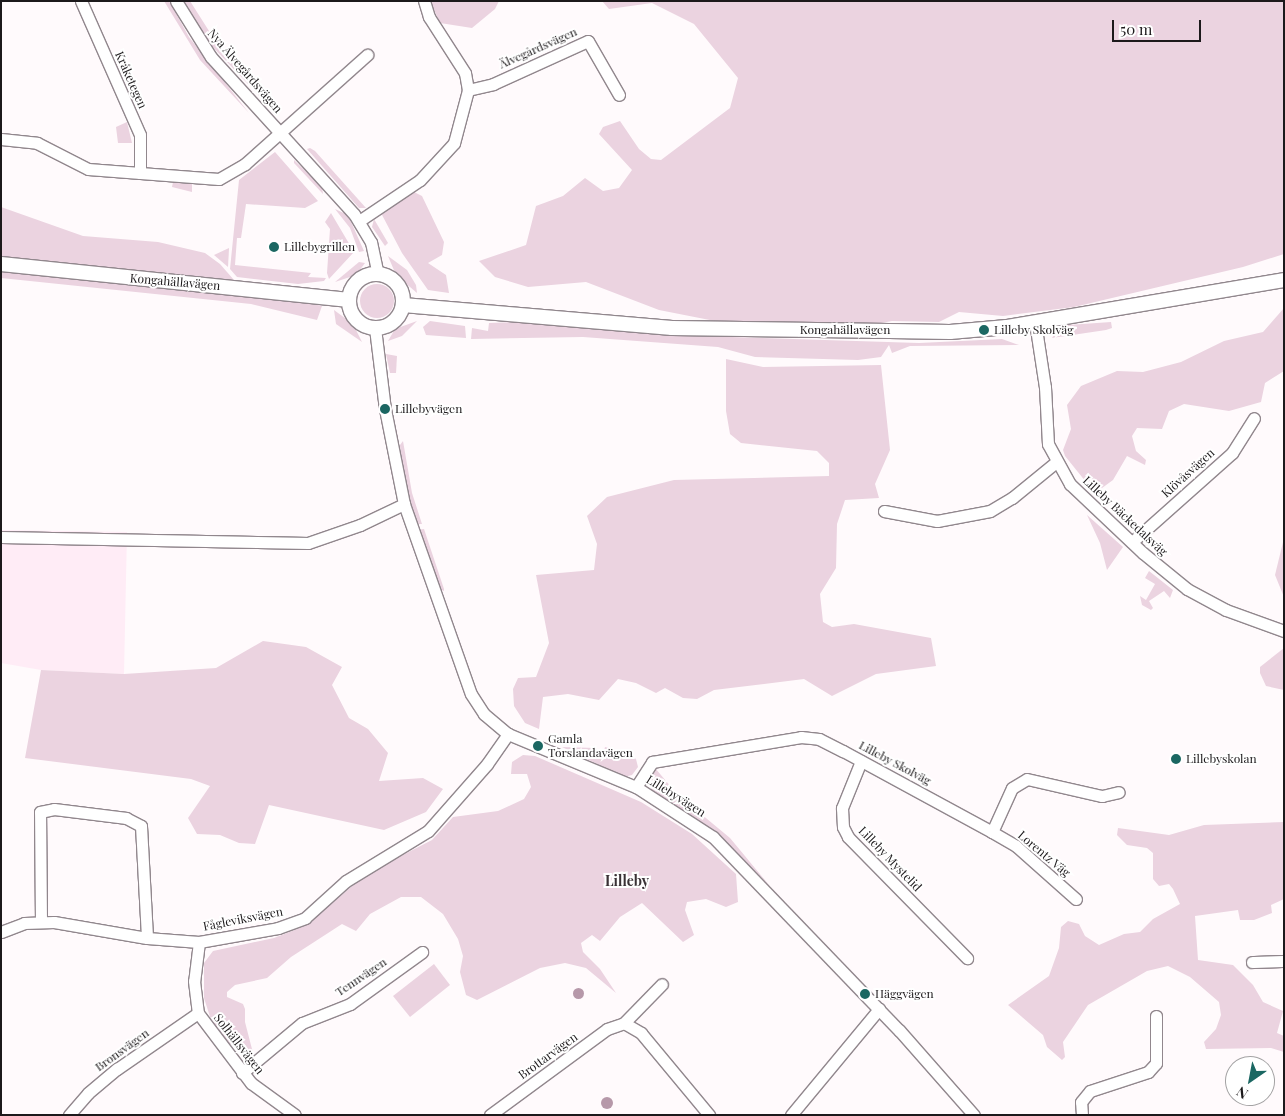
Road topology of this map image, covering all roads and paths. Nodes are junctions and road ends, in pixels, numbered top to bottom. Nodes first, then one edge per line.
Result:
1 (80, 1) edge
2 (176, 1) edge
3 (424, 1) edge
4 (367, 55) dead end
5 (468, 90) junction
6 (619, 96) dead end
7 (280, 132) junction
8 (1, 139) edge
9 (140, 173) junction
10 (359, 221) junction
11 (1, 264) edge
12 (378, 274) junction
13 (1284, 280) edge
14 (349, 300) junction
15 (402, 305) junction
16 (1035, 322) junction
17 (374, 328) junction
18 (1254, 418) dead end
19 (1056, 462) junction
20 (404, 504) junction
21 (884, 511) dead end
22 (1, 536) edge
23 (1132, 542) junction
24 (1284, 631) edge
25 (508, 734) junction
26 (861, 761) junction
27 (636, 787) junction
28 (1119, 792) dead end
29 (992, 832) junction
30 (1076, 899) dead end
31 (42, 922) junction
32 (3, 928) edge
33 (147, 938) junction
34 (199, 942) junction
35 (422, 952) dead end
36 (967, 958) dead end
37 (1284, 961) edge
38 (1252, 962) dead end
39 (662, 984) dead end
40 (879, 1009) junction
41 (198, 1013) junction
42 (1156, 1016) dead end
43 (624, 1023) junction
44 (242, 1073) junction
45 (69, 1115) edge
46 (296, 1115) edge
47 (490, 1115) edge
48 (708, 1115) edge
49 (791, 1115) edge
50 (974, 1115) edge
51 (1082, 1115) edge

1 - 9 street, Kråketegen
2 - 7 street, Nya Älvegårdsvägen
3 - 5 street
4 - 7 street, Nya Älvegårdsvägen
5 - 6 street, Älvegårdsvägen
5 - 10 street
7 - 9 street
7 - 10 street, Nya Älvegårdsvägen
8 - 9 street
10 - 12 street, Nya Älvegårdsvägen
11 - 14 street, Kongahällavägen
12 - 14 street
12 - 15 street
13 - 16 street, Kongahällavägen
14 - 17 street
15 - 16 street, Kongahällavägen
15 - 17 street
16 - 19 street, Lilleby Bäckedalsväg
17 - 20 street, Lillebyvägen
18 - 23 street, Klövåsvägen
19 - 21 street
19 - 23 street, Lilleby Bäckedalsväg
20 - 22 street
20 - 25 street, Lillebyvägen
23 - 24 street, Lilleby Bäckedalsväg
25 - 27 street, Lillebyvägen
25 - 34 street, Fågleviksvägen
26 - 27 street, Lilleby Skolväg
26 - 29 street, Lilleby Skolväg
26 - 36 street, Lilleby Mystelid
27 - 40 street, Lillebyvägen
28 - 29 street
29 - 30 street, Lorentz Väg
31 - 32 street, Fågleviksvägen
31 - 33 street, Fågleviksvägen
31 - 33 street
33 - 34 street, Fågleviksvägen
34 - 41 street, Solhällsvägen
35 - 44 street, Tennvägen
37 - 38 street
39 - 43 street, Brottarvägen
40 - 49 street
40 - 50 street, Lillebyvägen
41 - 44 street, Solhällsvägen
41 - 45 street, Bronsvägen
42 - 51 street
43 - 47 street, Brottarvägen
43 - 48 street
44 - 46 street, Solhällsvägen

